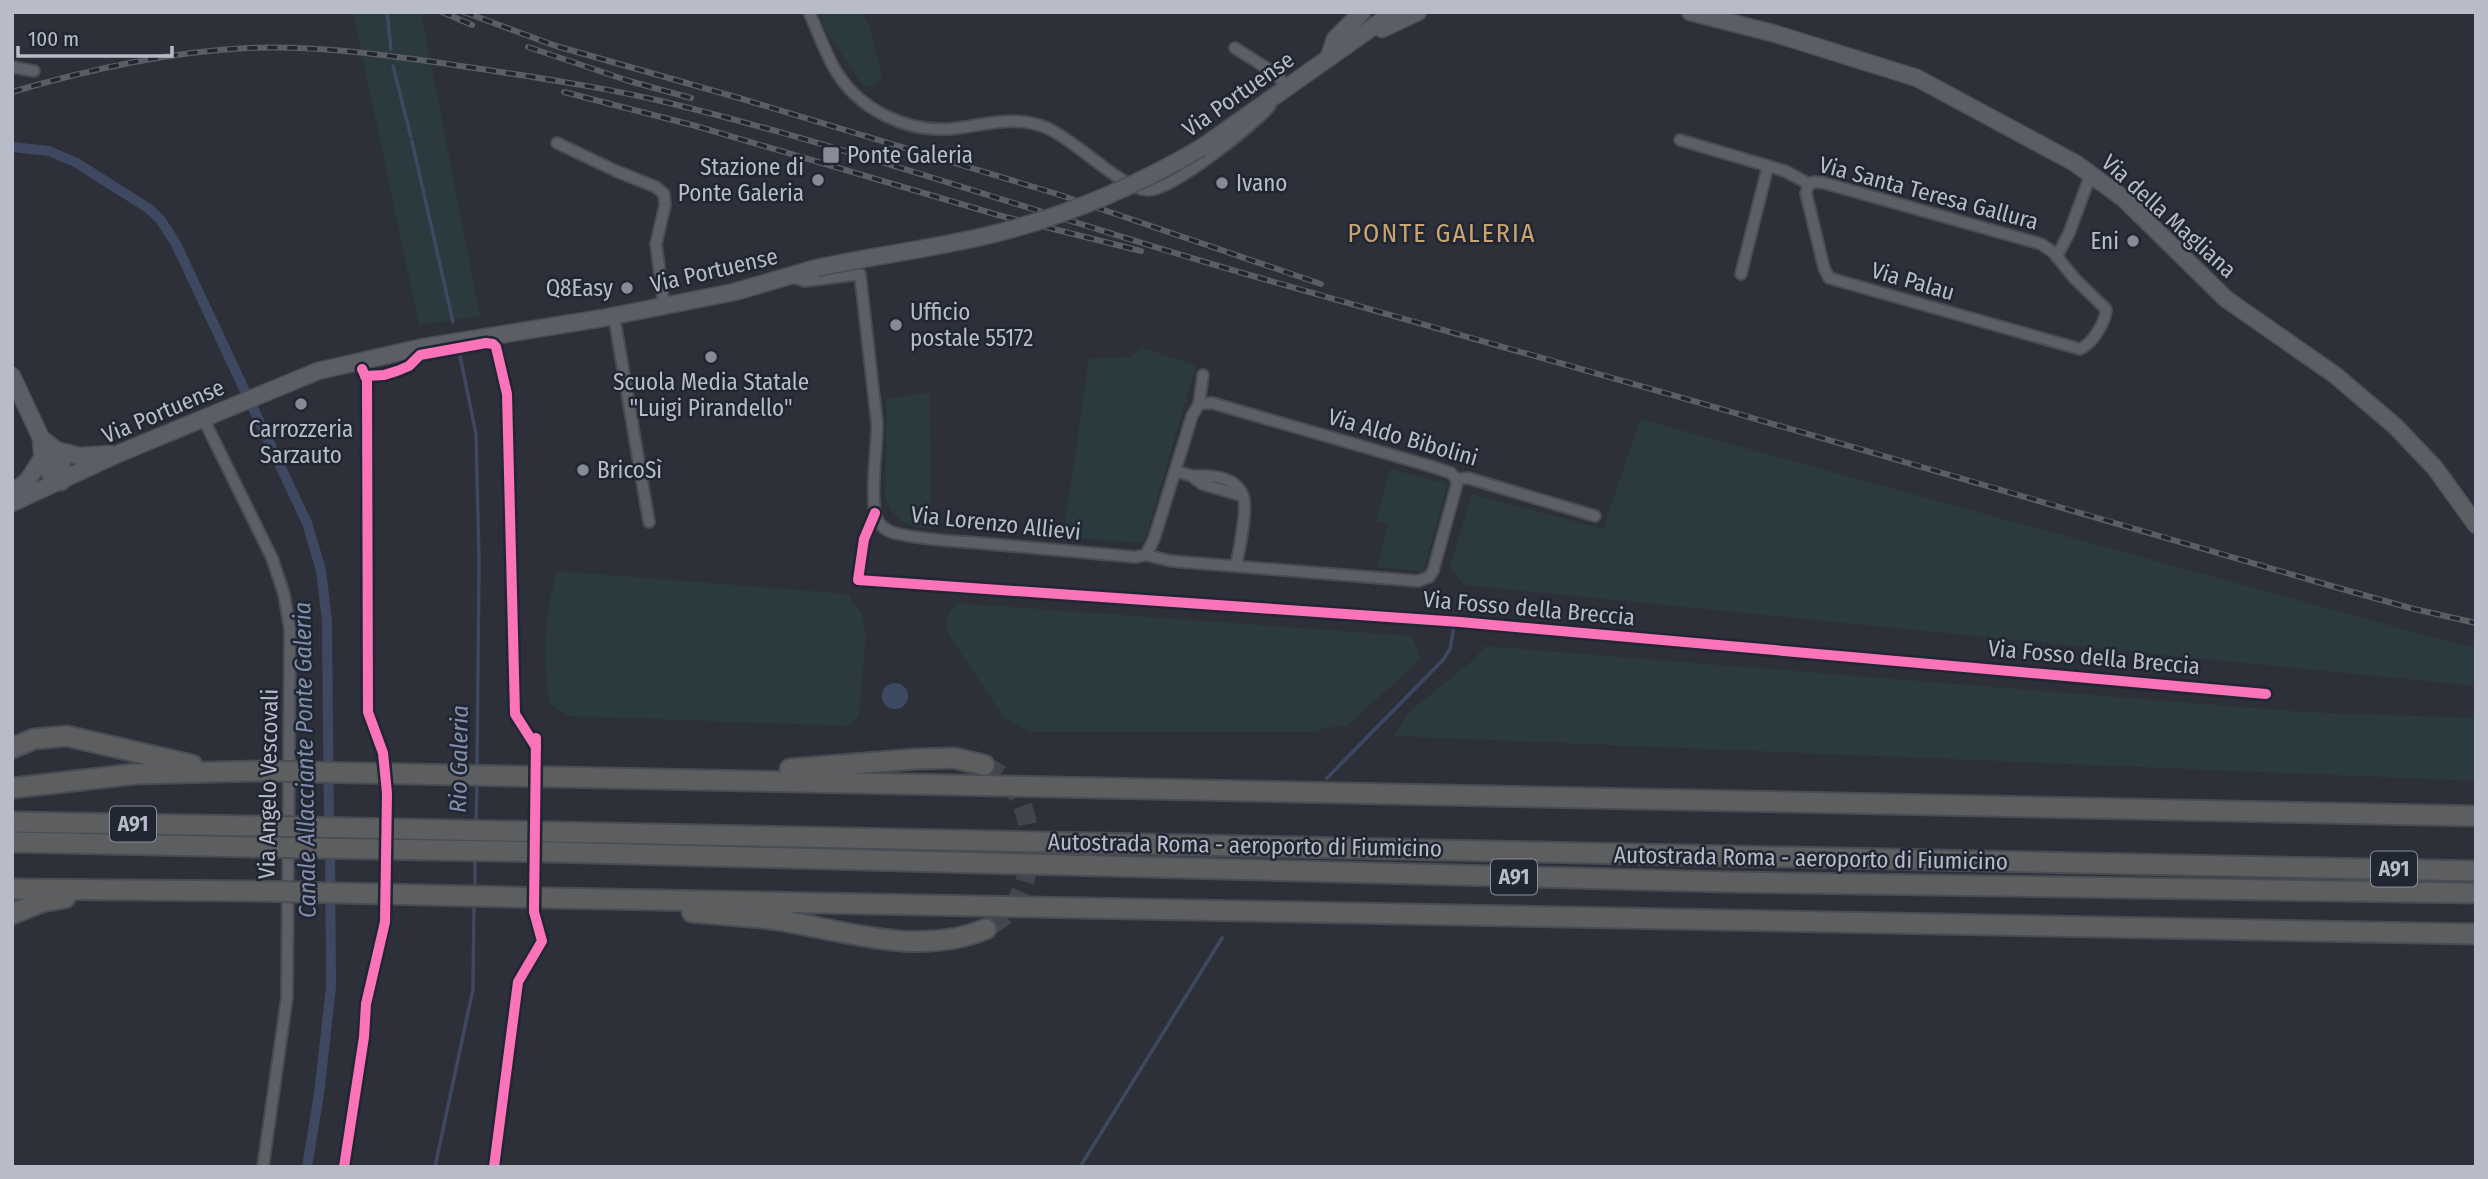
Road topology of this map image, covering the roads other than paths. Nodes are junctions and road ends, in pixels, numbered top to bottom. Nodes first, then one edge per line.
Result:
1 (809, 12) edge
2 (1362, 12) edge
3 (1394, 12) edge
4 (1418, 12) edge
5 (1690, 12) edge
6 (1366, 32) junction
7 (1235, 48) dead end
8 (1329, 57) junction
9 (12, 67) edge
10 (34, 71) dead end
11 (1287, 88) junction
12 (1681, 140) dead end
13 (557, 143) dead end
14 (1768, 166) junction
15 (2091, 174) junction
16 (1809, 184) junction
17 (2057, 256) junction
18 (1741, 274) dead end
19 (795, 275) junction
20 (664, 305) junction
21 (2106, 309) joint
22 (614, 316) junction
23 (1203, 375) dead end
24 (12, 376) edge
25 (1199, 404) junction
26 (203, 418) junction
27 (120, 453) junction
28 (49, 454) junction
29 (1175, 471) junction
30 (1455, 479) junction
31 (61, 482) junction
32 (12, 494) edge
33 (12, 503) edge
34 (875, 513) junction
35 (1595, 516) dead end
36 (649, 522) dead end
37 (2476, 525) edge
38 (1146, 555) junction
39 (1236, 566) junction
40 (2266, 694) dead end
41 (12, 748) edge
42 (984, 765) tunnel mouth
43 (220, 772) junction
44 (685, 779) junction
45 (12, 788) edge
46 (2476, 816) edge
47 (12, 822) edge
48 (12, 842) edge
49 (2476, 871) edge
50 (12, 889) edge
51 (120, 891) junction
52 (2476, 893) edge
53 (552, 898) junction
54 (12, 914) edge
55 (986, 929) tunnel mouth
56 (2476, 934) edge
57 (263, 1167) edge

1 - 11 street
2 - 8 main road
3 - 6 main road, Via Portuense
4 - 6 main road
5 - 15 main road, Via della Magliana
6 - 8 main road, Via Portuense
7 - 11 street
8 - 11 main road, Via Portuense
9 - 10 street
11 - 19 main road, Via Portuense, bridge
12 - 14 street, Via Santa Teresa Gallura
13 - 20 street
14 - 16 street, Via Santa Teresa Gallura
14 - 18 street
15 - 17 street
15 - 37 main road, Via della Magliana
16 - 17 street, Via Santa Teresa Gallura
16 - 21 street, Via Palau
17 - 21 street, Via Santa Teresa Gallura
19 - 20 main road, Via Portuense
19 - 34 street
20 - 22 main road, Via Portuense
22 - 26 main road, Via Portuense
22 - 36 street
23 - 25 street
24 - 28 main road
25 - 29 street
25 - 30 street, Via Aldo Bibolini
26 - 27 main road, Via Portuense
26 - 57 street, Via Angelo Vescovali
27 - 28 main road
27 - 31 main road, Via Portuense
28 - 31 main road
28 - 32 main road
29 - 38 street
29 - 39 street
30 - 35 street, Via Aldo Bibolini
30 - 39 street, Via Lorenzo Allievi
31 - 33 main road, Via Portuense
34 - 38 street, Via Lorenzo Allievi
34 - 40 street, Via Fosso della Breccia
38 - 39 street, Via Lorenzo Allievi
41 - 43 highway
42 - 44 highway
43 - 44 highway, bridge
43 - 45 highway
44 - 46 highway
47 - 49 highway, Autostrada Roma - aeroporto di Fiumicino / A91, bridge
48 - 52 highway, Autostrada Roma - aeroporto di Fiumicino / A91, bridge
50 - 51 highway
51 - 53 highway, bridge
51 - 54 highway
53 - 55 highway
53 - 56 highway

